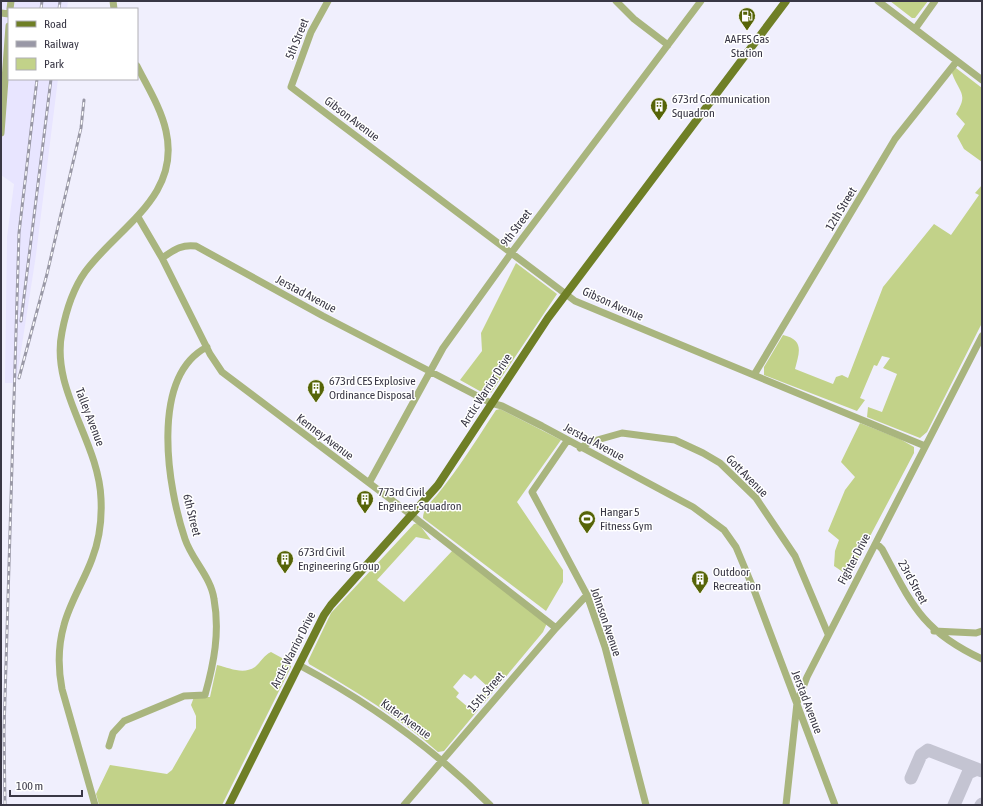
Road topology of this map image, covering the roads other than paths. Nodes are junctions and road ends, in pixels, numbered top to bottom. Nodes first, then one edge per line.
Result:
1 (328, 1) edge
2 (616, 1) edge
3 (701, 1) edge
4 (786, 1) edge
5 (878, 1) edge
6 (935, 1) edge
7 (915, 28) junction
8 (8, 38) edge
9 (668, 45) junction
10 (956, 61) junction
11 (138, 68) edge
12 (982, 80) edge
13 (291, 87) joint
14 (2, 111) edge
15 (1, 133) edge
16 (138, 216) junction
17 (512, 252) junction
18 (162, 258) junction
19 (567, 294) junction
20 (982, 336) edge
21 (207, 347) junction
22 (429, 370) junction
23 (754, 375) junction
24 (491, 403) junction
25 (567, 441) junction
26 (925, 446) junction
27 (580, 448) junction
28 (369, 483) junction
29 (412, 516) junction
30 (876, 542) junction
31 (587, 595) junction
32 (556, 628) junction
33 (934, 631) junction
34 (982, 631) edge
35 (828, 634) junction
36 (982, 659) edge
37 (299, 666) junction
38 (797, 703) junction
39 (109, 746) dead end
40 (442, 760) junction
41 (95, 805) edge
42 (229, 805) edge
43 (404, 805) edge
44 (490, 805) edge
45 (646, 805) edge
46 (786, 805) edge
47 (835, 805) edge

1 - 13 street, 5th Street
2 - 9 street
3 - 9 street, 9th Street
4 - 19 main road, Arctic Warrior Drive
5 - 7 street
6 - 7 street
7 - 10 street
8 - 14 street
9 - 17 street, 9th Street
10 - 12 street
10 - 23 street, 12th Street
11 - 16 street, Talley Avenue
13 - 17 street, Gibson Avenue
14 - 15 street
16 - 18 street, Kenney Avenue
16 - 41 street, Talley Avenue
17 - 19 street, Gibson Avenue
17 - 22 street, 9th Street
18 - 21 street, Kenney Avenue
18 - 22 street, Jerstad Avenue
19 - 23 street, Gibson Avenue
19 - 24 main road, Arctic Warrior Drive
20 - 26 street, Fighter Drive
21 - 28 street, Kenney Avenue
21 - 39 street, 6th Street
22 - 24 street, Jerstad Avenue
22 - 28 street, 9th Street
23 - 26 street, Gibson Avenue
24 - 25 street, Jerstad Avenue
24 - 29 main road, Arctic Warrior Drive
25 - 27 street, Jerstad Avenue
25 - 31 street, Johnson Avenue
26 - 30 street, Fighter Drive
27 - 35 street, Gott Avenue
27 - 38 street, Jerstad Avenue
28 - 29 street, Kenney Avenue
29 - 32 street, Kenney Avenue
29 - 37 main road, Arctic Warrior Drive
30 - 33 street, 23rd Street
30 - 35 street, Fighter Drive
31 - 32 street, 15th Street
31 - 45 street, Johnson Avenue
32 - 40 street, 15th Street
33 - 34 street
33 - 36 street, 23rd Street
35 - 38 street, Fighter Drive
37 - 40 street, Kuter Avenue
37 - 42 main road, Arctic Warrior Drive
38 - 46 street, Fighter Drive
38 - 47 street, Jerstad Avenue
40 - 43 street, 15th Street
40 - 44 street, Kuter Avenue

